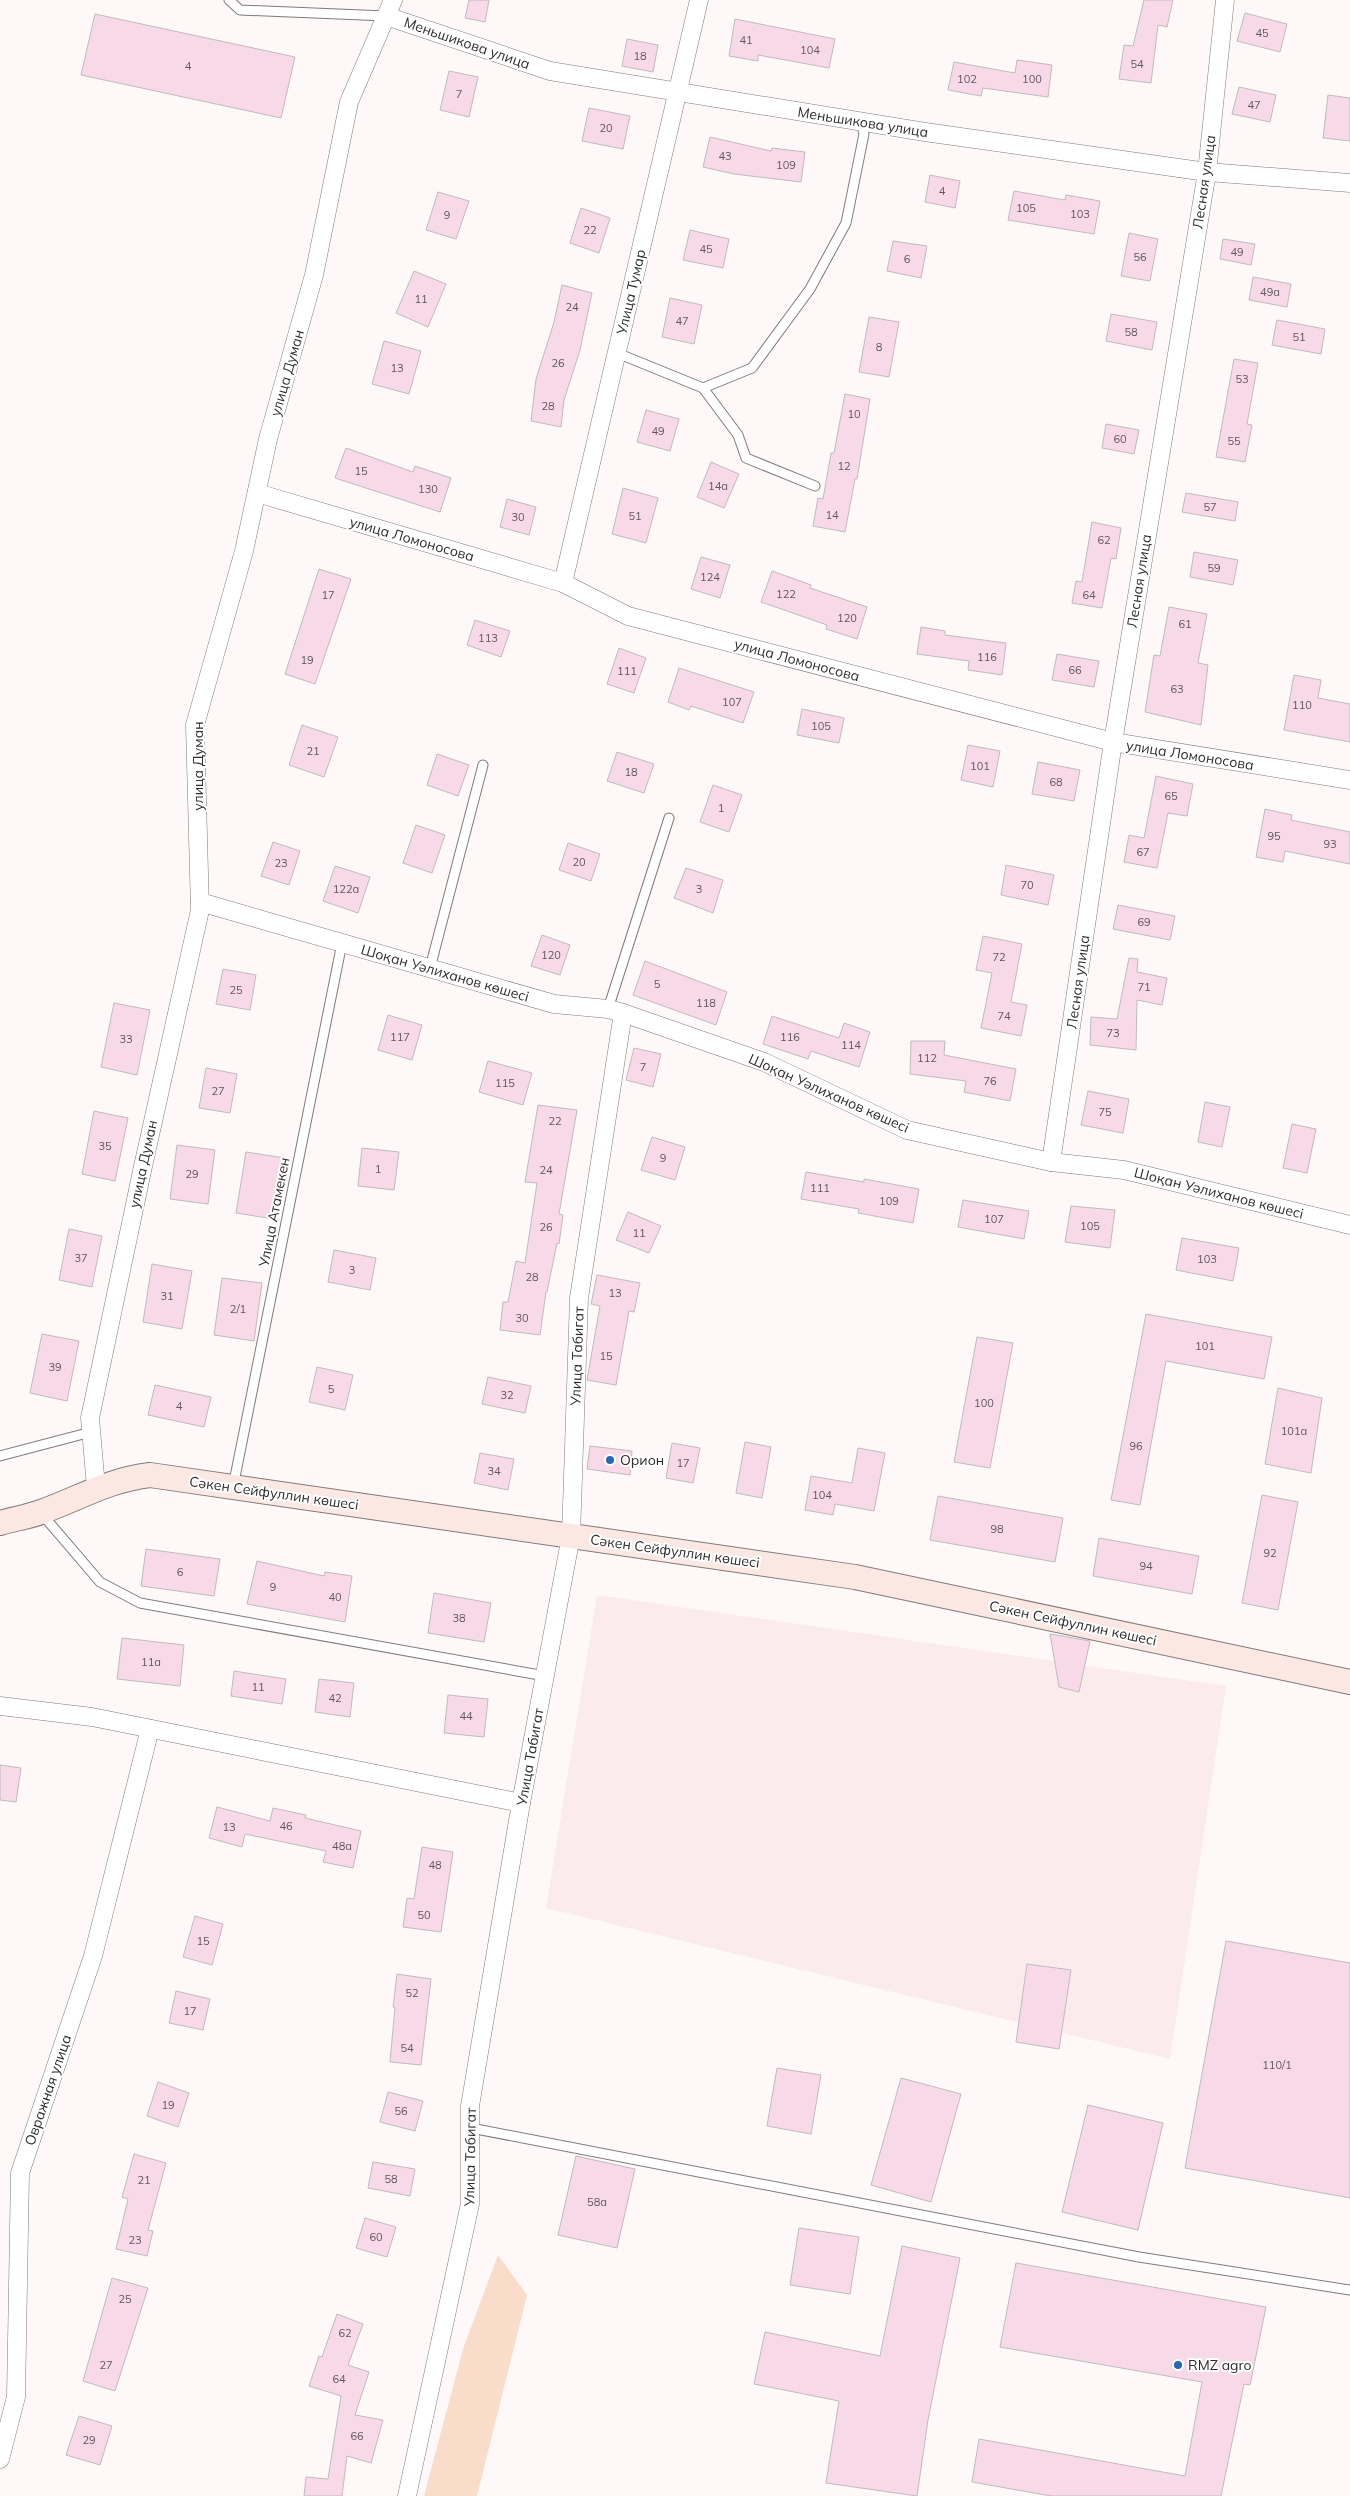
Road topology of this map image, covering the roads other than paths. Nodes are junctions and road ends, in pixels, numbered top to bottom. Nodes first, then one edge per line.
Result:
1 (228, 0) edge
2 (699, 0) edge
3 (1225, 0) edge
4 (389, 8) edge
5 (678, 92) junction
6 (861, 122) junction
7 (1207, 172) junction
8 (1350, 182) edge
9 (617, 353) junction
10 (703, 388) junction
11 (815, 486) dead end
12 (257, 493) junction
13 (563, 583) junction
14 (1113, 742) junction
15 (483, 765) dead end
16 (1350, 780) edge
17 (669, 818) dead end
18 (200, 902) junction
19 (342, 943) junction
20 (430, 968) junction
21 (616, 1011) junction
22 (1051, 1162) junction
23 (1350, 1225) edge
24 (91, 1432) junction
25 (0, 1456) edge
26 (96, 1487) junction
27 (233, 1487) junction
28 (40, 1512) junction
29 (0, 1523) edge
30 (571, 1536) junction
31 (545, 1676) junction
32 (1350, 1682) edge
33 (0, 1706) edge
34 (150, 1729) junction
35 (521, 1803) junction
36 (471, 2128) junction
37 (1350, 2290) edge
38 (0, 2459) edge
39 (407, 2496) edge

1 - 4 lane
2 - 5 street, Улица Тумар
3 - 7 street, Лесная улица
4 - 5 street, Меньшикова улица
4 - 12 street, улица Думан
5 - 6 street, Меньшикова улица
5 - 9 street, Улица Тумар
6 - 7 street, Меньшикова улица
6 - 10 lane
7 - 8 street, Меньшикова улица
7 - 14 street, Лесная улица
9 - 10 lane
9 - 13 street, Улица Тумар
10 - 11 lane
12 - 13 street, улица Ломоносова
12 - 18 street, улица Думан
13 - 14 street, улица Ломоносова
14 - 16 street, улица Ломоносова
14 - 22 street, Лесная улица
15 - 20 lane
17 - 21 lane
18 - 19 street, Шоқан Уәлиханов көшесі
18 - 24 street, улица Думан
19 - 20 street, Шоқан Уәлиханов көшесі
19 - 27 lane, Улица Атамекен
20 - 21 street, Шоқан Уәлиханов көшесі
21 - 22 street, Шоқан Уәлиханов көшесі
21 - 30 street, Улица Табигат
22 - 23 street, Шоқан Уәлиханов көшесі
24 - 25 lane
24 - 26 street, улица Думан
26 - 27 street, Сәкен Сейфуллин көшесі
26 - 28 street, Сәкен Сейфуллин көшесі
27 - 30 street, Сәкен Сейфуллин көшесі
28 - 29 street, Сәкен Сейфуллин көшесі
28 - 31 lane
30 - 31 street, Улица Табигат
30 - 32 street, Сәкен Сейфуллин көшесі
31 - 35 street, Улица Табигат
33 - 34 street
34 - 35 street
34 - 38 street, Овражная улица
35 - 36 street, Улица Табигат
36 - 37 lane
36 - 39 street, Улица Табигат

